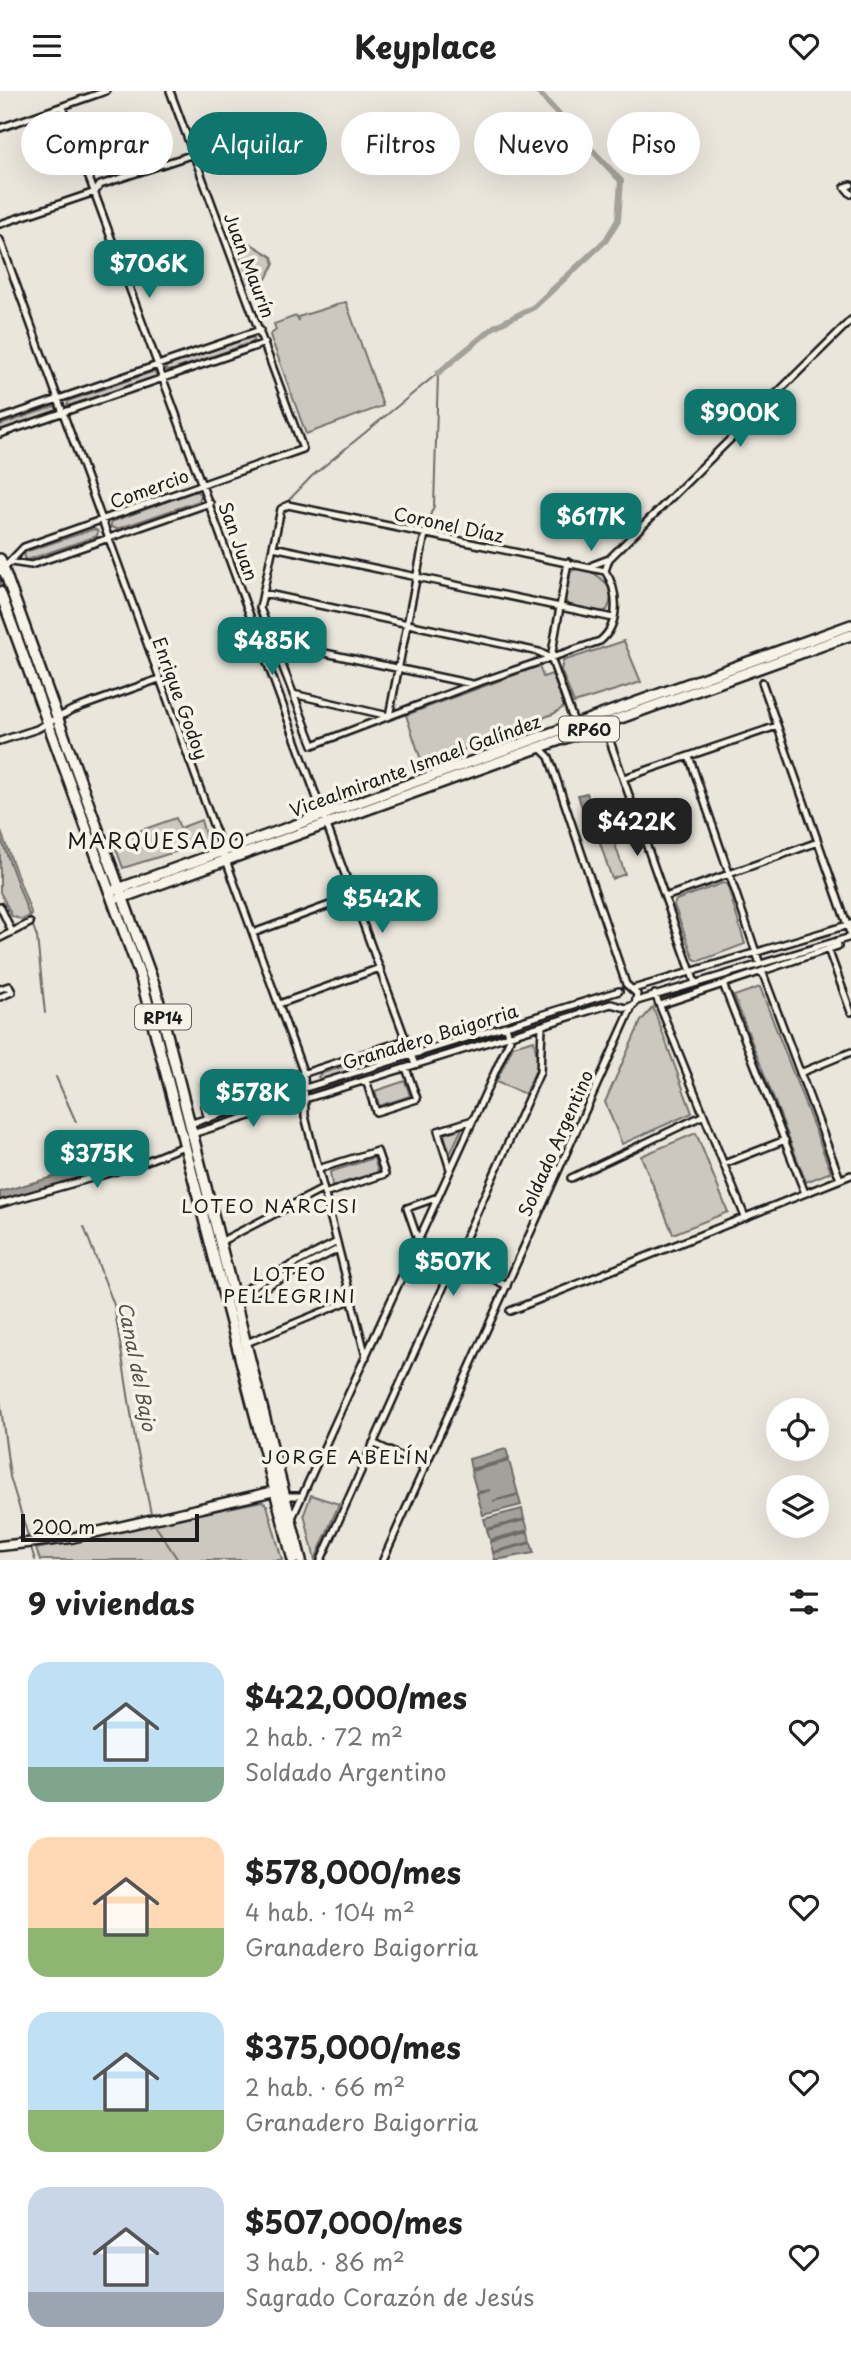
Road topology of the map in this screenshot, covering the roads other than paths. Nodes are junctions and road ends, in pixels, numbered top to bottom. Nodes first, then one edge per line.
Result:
1 (106, 91) edge
2 (170, 91) edge
3 (63, 107) junction
4 (0, 128) edge
5 (187, 136) edge
6 (187, 156) edge
7 (202, 175) edge
8 (851, 185) edge
9 (95, 192) junction
10 (851, 194) edge
11 (0, 224) edge
12 (0, 240) edge
13 (851, 320) edge
14 (260, 330) junction
15 (265, 343) junction
16 (159, 363) junction
17 (164, 379) junction
18 (59, 399) junction
19 (64, 414) junction
20 (0, 419) edge
21 (0, 434) edge
22 (303, 449) joint
23 (202, 483) junction
24 (209, 503) junction
25 (102, 519) junction
26 (425, 534) junction
27 (109, 538) junction
28 (273, 547) junction
29 (0, 559) edge
30 (609, 559) junction
31 (11, 562) junction
32 (568, 562) junction
33 (589, 566) junction
34 (2, 571) edge
35 (605, 571) junction
36 (416, 576) junction
37 (0, 593) edge
38 (263, 593) junction
39 (560, 607) junction
40 (613, 618) junction
41 (407, 622) junction
42 (851, 625) edge
43 (851, 635) edge
44 (273, 642) junction
45 (551, 657) junction
46 (398, 669) junction
47 (159, 679) junction
48 (762, 682) dead end
49 (474, 684) junction
50 (293, 694) junction
51 (389, 716) junction
52 (58, 719) junction
53 (47, 723) junction
54 (604, 724) junction
55 (778, 726) junction
56 (576, 729) junction
57 (0, 741) edge
58 (526, 742) junction
59 (540, 747) junction
60 (71, 753) junction
61 (689, 756) junction
62 (60, 757) junction
63 (76, 768) junction
64 (65, 772) junction
65 (624, 778) junction
66 (326, 819) junction
67 (818, 842) junction
68 (224, 856) junction
69 (729, 874) junction
70 (122, 893) junction
71 (354, 896) junction
72 (111, 897) junction
73 (665, 897) junction
74 (0, 906) edge
75 (30, 923) dead end
76 (849, 925) edge
77 (12, 932) junction
78 (253, 933) junction
79 (851, 937) edge
80 (0, 938) edge
81 (837, 941) junction
82 (828, 949) junction
83 (757, 954) junction
84 (733, 960) junction
85 (760, 964) junction
86 (380, 968) junction
87 (736, 971) junction
88 (762, 971) junction
89 (691, 972) junction
90 (739, 979) junction
91 (695, 983) junction
92 (723, 984) junction
93 (630, 988) junction
94 (0, 989) edge
95 (620, 991) junction
96 (655, 994) junction
97 (0, 997) edge
98 (279, 1004) junction
99 (620, 1004) junction
100 (635, 1004) junction
101 (660, 1005) junction
102 (851, 1012) edge
103 (506, 1027) junction
104 (542, 1027) junction
105 (509, 1036) junction
106 (406, 1040) junction
107 (851, 1052) edge
108 (411, 1056) junction
109 (415, 1065) junction
110 (407, 1068) junction
111 (800, 1073) junction
112 (304, 1074) junction
113 (366, 1080) junction
114 (304, 1089) junction
115 (305, 1099) junction
116 (704, 1115) junction
117 (208, 1119) junction
118 (473, 1119) junction
119 (192, 1129) junction
120 (182, 1137) junction
121 (785, 1140) junction
122 (724, 1164) junction
123 (318, 1169) junction
124 (450, 1170) junction
125 (851, 1175) edge
126 (571, 1178) dead end
127 (840, 1179) junction
128 (324, 1191) junction
129 (805, 1193) junction
130 (438, 1198) junction
131 (0, 1204) edge
132 (745, 1217) junction
133 (418, 1240) junction
134 (220, 1242) junction
135 (338, 1246) junction
136 (456, 1260) junction
137 (506, 1286) junction
138 (235, 1298) junction
139 (351, 1300) junction
140 (510, 1311) dead end
141 (247, 1343) junction
142 (236, 1348) junction
143 (366, 1357) junction
144 (373, 1443) junction
145 (425, 1468) junction
146 (275, 1492) junction
147 (287, 1496) junction
148 (302, 1496) junction
149 (292, 1518) junction
150 (0, 1546) edge
151 (293, 1560) edge
152 (301, 1560) edge
153 (321, 1560) edge
154 (383, 1560) edge

1 - 3 street
2 - 5 street, Juan Maurín
3 - 4 street
3 - 9 street, San Juan
6 - 9 street
7 - 14 street, Juan Maurín
8 - 10 street
9 - 11 street
9 - 16 street, San Juan
12 - 18 street, Enrique Godoy
13 - 30 street
14 - 15 street, Juan Maurín
14 - 16 street
15 - 17 street
15 - 22 street, Juan Maurín
16 - 17 street, San Juan
16 - 18 street
17 - 19 street
17 - 23 street, San Juan
18 - 19 street, Enrique Godoy
18 - 20 street
19 - 21 street
19 - 25 street, Enrique Godoy
22 - 23 street, Comercio
23 - 24 street, San Juan
23 - 25 street, Comercio
24 - 27 street, Comercio
24 - 66 street, San Juan
25 - 27 street, Enrique Godoy
25 - 31 street, Comercio
26 - 28 street, Coronel Díaz
26 - 32 street, Coronel Díaz
26 - 36 street
27 - 31 street, Comercio
27 - 47 street, Enrique Godoy
28 - 36 street
28 - 38 street
29 - 34 main road, RP14
30 - 33 street
30 - 35 street
31 - 34 street, Comercio
32 - 33 street, Coronel Díaz
32 - 39 street
33 - 35 street, Coronel Díaz
34 - 52 main road, RP14
35 - 40 street
36 - 39 street
36 - 41 street
37 - 53 main road, RP14
38 - 41 street
38 - 44 street
39 - 40 street
39 - 45 street
40 - 45 street
41 - 45 street
41 - 46 street
42 - 56 main road, Vicealmirante Ismael Galíndez / RP60
43 - 54 main road, Vicealmirante Ismael Galíndez / RP60
44 - 46 street
44 - 50 street
45 - 49 street
45 - 56 street
46 - 49 street
46 - 51 street
47 - 52 street
47 - 68 street, Enrique Godoy
48 - 55 street
49 - 51 street
50 - 51 street
50 - 51 street
52 - 53 street
52 - 60 main road, RP14
53 - 57 street
53 - 62 main road, RP14
54 - 56 main road, Vicealmirante Ismael Galíndez / RP60
54 - 65 street
55 - 61 street
55 - 67 street
56 - 58 main road, Vicealmirante Ismael Galíndez / RP60
56 - 59 main road, Vicealmirante Ismael Galíndez / RP60
58 - 59 street
58 - 66 main road, Vicealmirante Ismael Galíndez / RP60
59 - 66 main road, Vicealmirante Ismael Galíndez / RP60
59 - 93 street
60 - 62 main road
60 - 63 main road, RP14
61 - 65 street
61 - 69 street
62 - 64 main road, RP14
63 - 64 main road
63 - 70 main road, RP14
64 - 72 main road, RP14
65 - 73 street
66 - 68 main road, Vicealmirante Ismael Galíndez / RP60
66 - 71 street, San Juan
67 - 69 street
67 - 76 street
68 - 70 main road, Vicealmirante Ismael Galíndez / RP60
68 - 78 street, Enrique Godoy
69 - 73 street
69 - 83 street
70 - 72 main road, Vicealmirante Ismael Galíndez / RP60
70 - 119 main road, RP14
71 - 78 street
71 - 86 street, San Juan
72 - 120 main road, RP14
73 - 89 street
74 - 77 street
75 - 77 street
76 - 79 street
76 - 83 street, Granadero Baigorria
77 - 80 street
78 - 98 street, Enrique Godoy
79 - 81 street
81 - 82 street
81 - 85 street
82 - 88 street
82 - 102 street
83 - 84 street, Granadero Baigorria
83 - 85 street
84 - 87 street
84 - 89 street, Granadero Baigorria
85 - 87 street
86 - 98 street
86 - 106 street, San Juan
87 - 90 street
87 - 91 street
88 - 90 street
88 - 111 street
89 - 91 street
89 - 93 street, Granadero Baigorria
90 - 92 street
91 - 96 street
92 - 101 street
92 - 121 street
93 - 95 street, Granadero Baigorria
93 - 100 street
94 - 97 street
95 - 99 street
95 - 103 street, Granadero Baigorria
96 - 100 street
96 - 101 street
98 - 112 street, Enrique Godoy
99 - 100 street, Granadero Baigorria
99 - 104 street, Granadero Baigorria
100 - 137 street, Soldado Argentino
101 - 116 street
103 - 105 street
103 - 108 street, Granadero Baigorria
104 - 105 street, Granadero Baigorria
104 - 136 street
105 - 109 street, Granadero Baigorria
105 - 118 street
106 - 108 street, San Juan
106 - 112 street, Granadero Baigorria
107 - 111 street
108 - 109 street, San Juan
108 - 114 street, Granadero Baigorria
109 - 110 street, Granadero Baigorria
110 - 113 street, Granadero Baigorria
110 - 113 street, Granadero Baigorria
111 - 127 street
112 - 114 street, Enrique Godoy
112 - 117 street, Granadero Baigorria
113 - 115 street, Granadero Baigorria
114 - 115 street, Enrique Godoy
114 - 117 street, Granadero Baigorria
115 - 119 street, Granadero Baigorria
115 - 123 street, Enrique Godoy
116 - 122 street
116 - 126 street
117 - 119 street, Granadero Baigorria
118 - 124 street
118 - 124 street
119 - 120 street, Granadero Baigorria
119 - 120 street, Granadero Baigorria
119 - 134 main road, RP14
120 - 131 street, Granadero Baigorria
120 - 142 main road, RP14
121 - 122 street
121 - 129 street
122 - 132 street
123 - 128 street, Enrique Godoy
123 - 128 street
124 - 130 street
125 - 127 street
127 - 129 street
128 - 134 street
128 - 135 street, Enrique Godoy
129 - 132 street
130 - 133 street
130 - 133 street
132 - 140 street
133 - 143 street
134 - 138 main road, RP14
135 - 138 street
135 - 139 street, Enrique Godoy
136 - 137 street
136 - 144 street
137 - 145 street, Soldado Argentino
138 - 141 main road, RP14
139 - 141 street
139 - 143 street, Enrique Godoy
141 - 142 street
141 - 147 main road, RP14
142 - 146 main road, RP14
143 - 148 street
144 - 145 street
144 - 153 street
145 - 154 street, Soldado Argentino
146 - 147 main road
146 - 150 main road
146 - 151 main road, RP14
147 - 148 street
147 - 149 main road, RP14
148 - 149 street
149 - 152 main road, RP14

